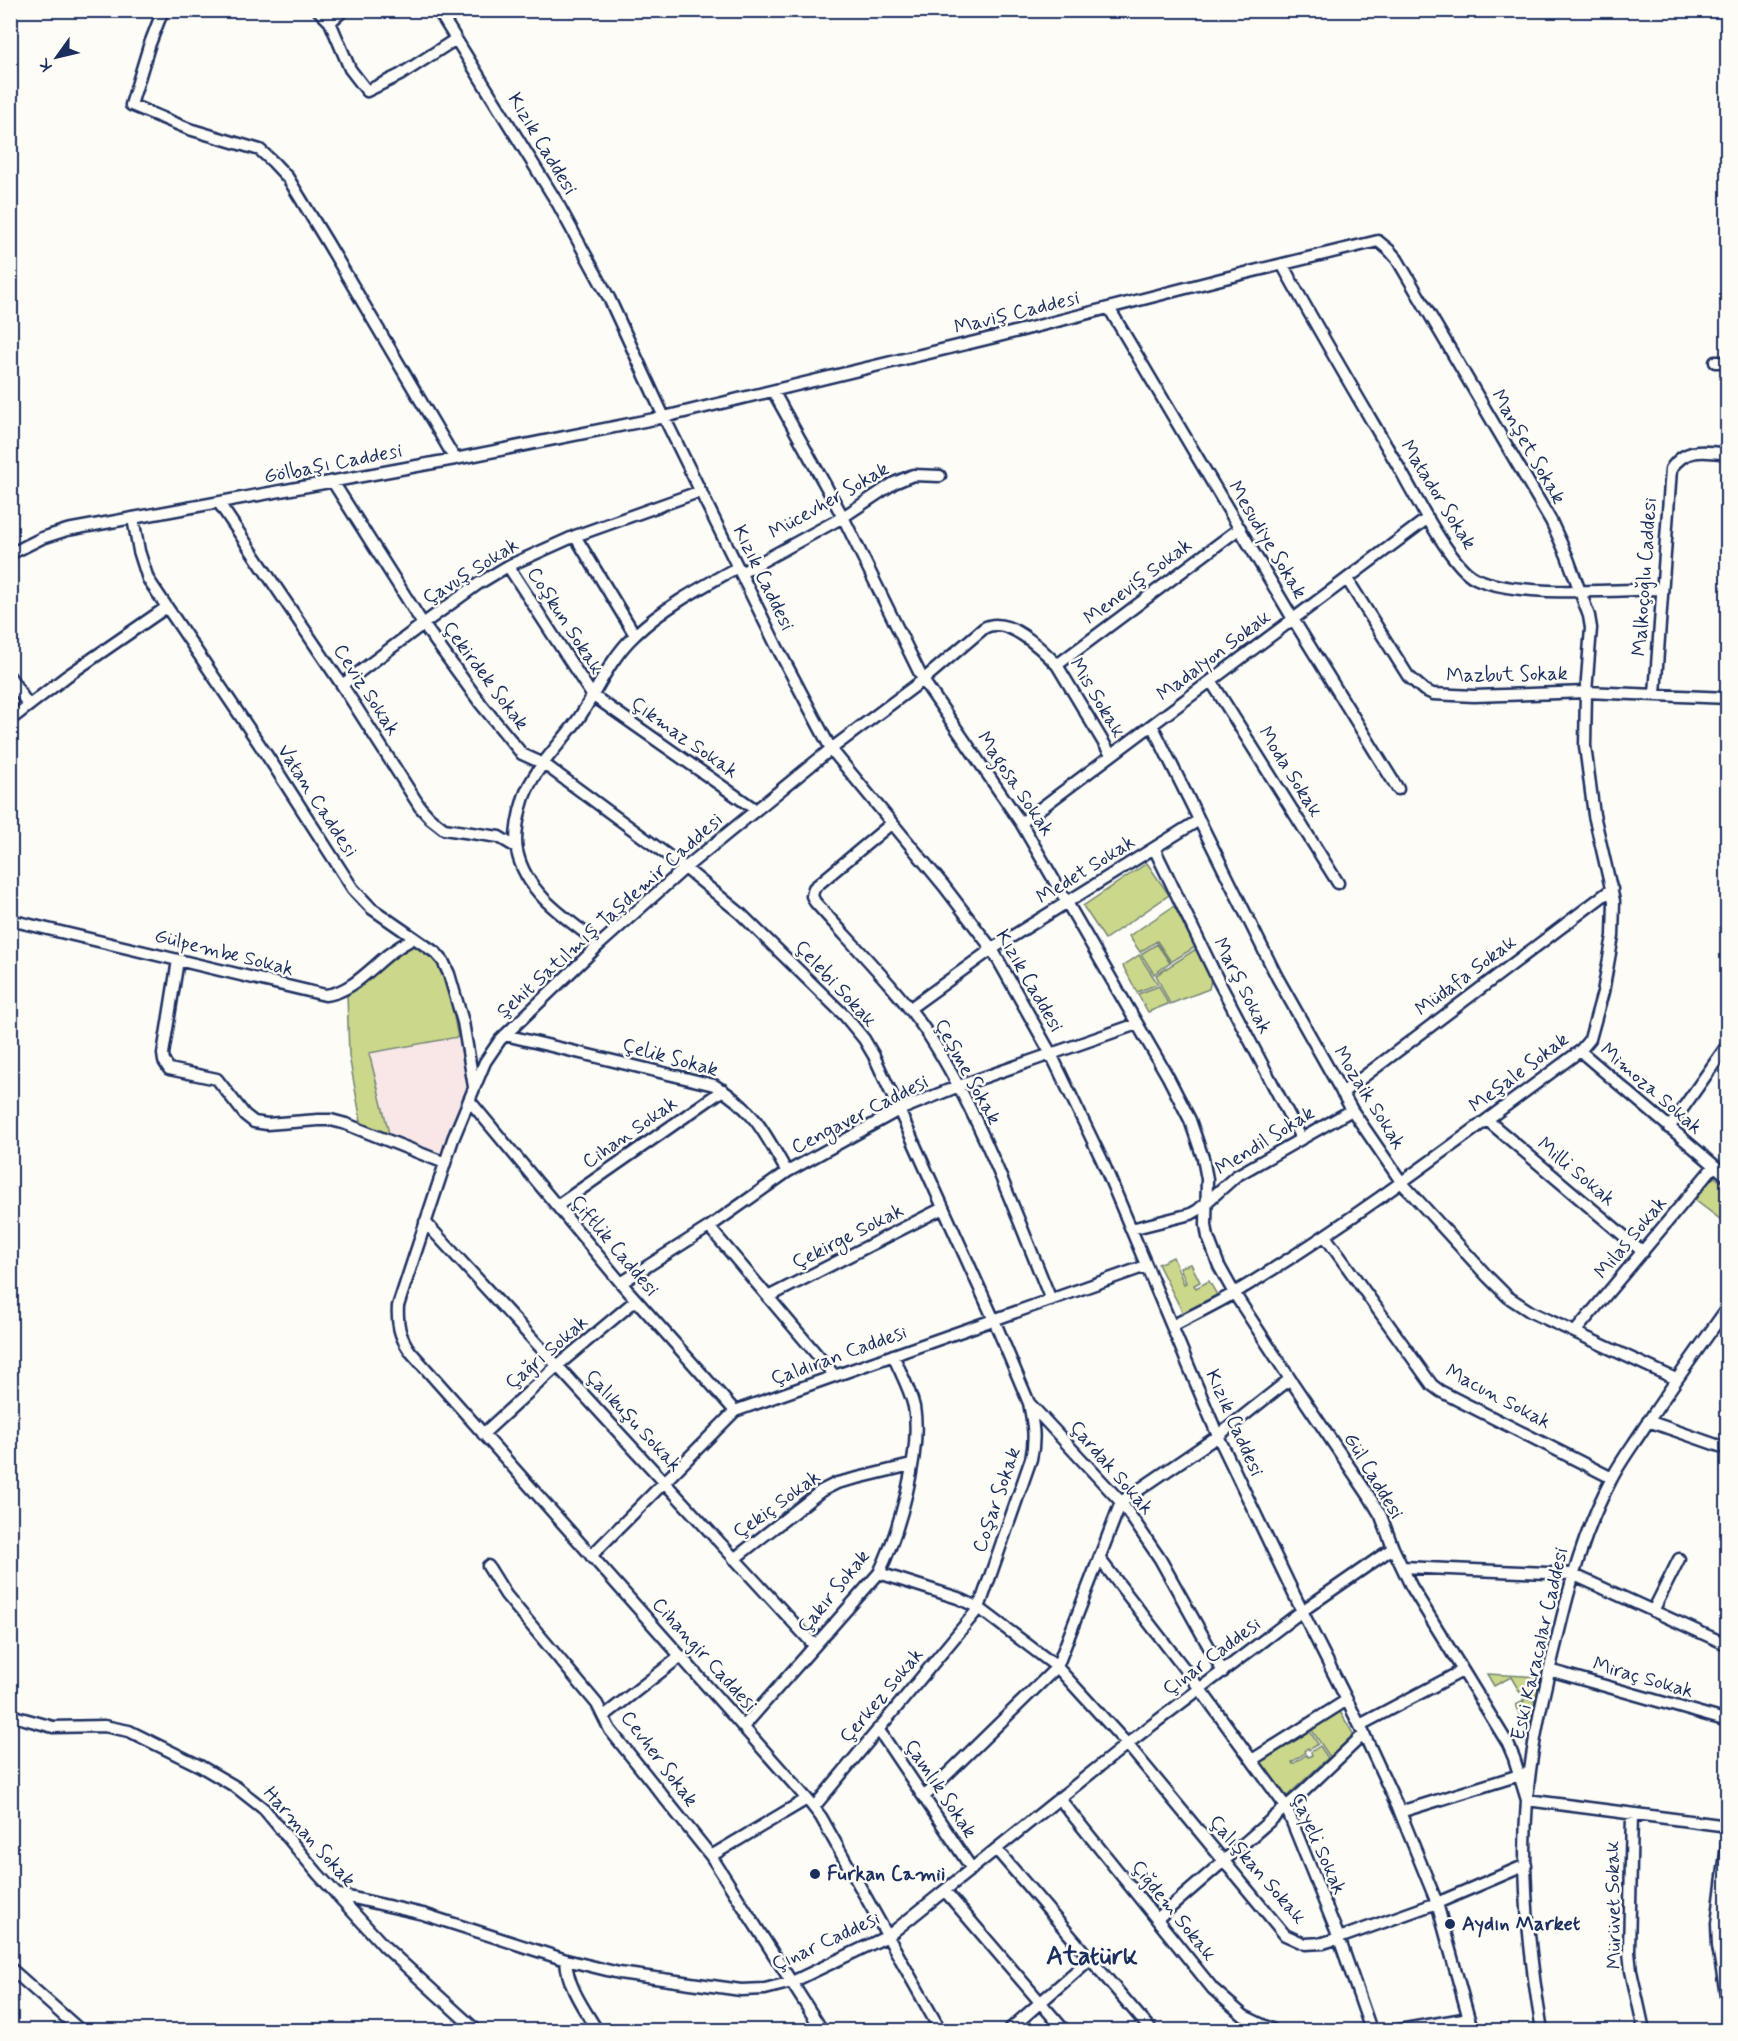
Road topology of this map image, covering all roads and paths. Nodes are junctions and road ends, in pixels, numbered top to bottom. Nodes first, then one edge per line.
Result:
1 (163, 10) edge
2 (318, 10) edge
3 (344, 10) edge
4 (438, 10) edge
5 (330, 22) junction
6 (456, 39) junction
7 (1378, 241) joint
8 (1282, 264) junction
9 (1109, 308) junction
10 (1715, 362) dead end
11 (1728, 362) edge
12 (772, 391) junction
13 (664, 417) junction
14 (1728, 454) edge
15 (455, 459) junction
16 (940, 476) dead end
17 (333, 482) junction
18 (701, 491) junction
19 (219, 503) junction
20 (843, 517) junction
21 (133, 518) junction
22 (1428, 518) junction
23 (1240, 528) junction
24 (575, 536) junction
25 (10, 554) edge
26 (508, 566) junction
27 (739, 570) junction
28 (1347, 579) junction
29 (1579, 590) junction
30 (1661, 590) junction
31 (167, 607) junction
32 (1293, 619) junction
33 (423, 624) junction
34 (991, 624) joint
35 (635, 635) junction
36 (1057, 665) junction
37 (10, 677) edge
38 (923, 680) junction
39 (1211, 681) junction
40 (342, 685) junction
41 (1586, 693) junction
42 (1655, 694) junction
43 (592, 695) junction
44 (1728, 698) edge
45 (28, 705) junction
46 (10, 720) edge
47 (1152, 725) junction
48 (831, 749) junction
49 (1112, 755) junction
50 (544, 764) junction
51 (1398, 789) dead end
52 (756, 810) junction
53 (1199, 820) junction
54 (892, 823) junction
55 (1022, 823) junction
56 (516, 847) junction
57 (1154, 848) junction
58 (684, 868) junction
59 (1338, 883) dead end
60 (1612, 889) junction
61 (1069, 902) junction
62 (10, 920) edge
63 (414, 938) junction
64 (600, 944) junction
65 (992, 950) junction
66 (178, 960) junction
67 (909, 1009) junction
68 (1137, 1024) junction
69 (505, 1035) junction
70 (1728, 1044) edge
71 (1580, 1051) junction
72 (1050, 1054) junction
73 (959, 1086) junction
74 (474, 1088) junction
75 (723, 1090) junction
76 (1342, 1093) junction
77 (469, 1100) junction
78 (899, 1110) junction
79 (1352, 1110) junction
80 (1486, 1120) junction
81 (1669, 1128) junction
82 (1301, 1138) junction
83 (445, 1163) junction
84 (1714, 1166) junction
85 (787, 1172) junction
86 (1728, 1177) edge
87 (1402, 1183) junction
88 (1205, 1204) junction
89 (557, 1206) junction
90 (943, 1208) junction
91 (425, 1222) junction
92 (709, 1227) junction
93 (1131, 1229) junction
94 (1326, 1236) junction
95 (1643, 1252) junction
96 (1146, 1266) junction
97 (621, 1283) junction
98 (1234, 1293) junction
99 (768, 1297) junction
100 (636, 1300) junction
101 (1051, 1300) junction
102 (1728, 1307) edge
103 (994, 1320) junction
104 (1172, 1326) junction
105 (1575, 1332) junction
106 (400, 1334) joint
107 (893, 1355) junction
108 (557, 1366) junction
109 (835, 1376) junction
110 (1290, 1379) junction
111 (1676, 1379) junction
112 (1029, 1403) junction
113 (735, 1412) junction
114 (1648, 1421) junction
115 (483, 1434) junction
116 (1218, 1436) junction
117 (1728, 1449) edge
118 (911, 1465) junction
119 (1612, 1478) junction
120 (664, 1483) junction
121 (1121, 1502) junction
122 (1393, 1548) junction
123 (591, 1556) junction
124 (1099, 1558) junction
125 (734, 1559) junction
126 (1679, 1559) dead end
127 (488, 1566) dead end
128 (1402, 1567) junction
129 (879, 1573) junction
130 (1572, 1574) junction
131 (979, 1608) junction
132 (1302, 1611) junction
133 (1653, 1611) junction
134 (814, 1645) junction
135 (1728, 1645) edge
136 (681, 1656) junction
137 (1057, 1667) junction
138 (1549, 1670) junction
139 (1462, 1671) junction
140 (1223, 1672) junction
141 (1200, 1689) junction
142 (1347, 1700) junction
143 (10, 1715) edge
144 (604, 1716) junction
145 (1728, 1721) edge
146 (744, 1726) junction
147 (878, 1729) junction
148 (1362, 1730) junction
149 (1127, 1744) junction
150 (1252, 1760) junction
151 (1525, 1773) junction
152 (924, 1797) junction
153 (1059, 1798) junction
154 (1527, 1800) junction
155 (811, 1803) junction
156 (1286, 1807) junction
157 (1400, 1812) junction
158 (1632, 1814) junction
159 (1728, 1826) edge
160 (1728, 1837) edge
161 (996, 1849) junction
162 (711, 1856) junction
163 (1224, 1862) junction
164 (1526, 1864) junction
165 (1726, 1865) edge
166 (972, 1869) junction
167 (945, 1891) junction
168 (336, 1894) junction
169 (1437, 1903) junction
170 (1157, 1919) junction
171 (888, 1936) junction
172 (1340, 1938) junction
173 (1090, 1959) junction
174 (566, 1960) junction
175 (10, 1968) edge
176 (792, 1982) junction
177 (1040, 2003) junction
178 (1728, 2007) edge
179 (1469, 2018) junction
180 (80, 2031) edge
181 (476, 2031) edge
182 (597, 2031) edge
183 (822, 2031) edge
184 (940, 2031) edge
185 (1009, 2031) edge
186 (1064, 2031) edge
187 (1151, 2031) edge
188 (1273, 2031) edge
189 (1371, 2031) edge
190 (1400, 2031) edge
191 (1472, 2031) edge
192 (1542, 2031) edge
193 (1644, 2031) edge

1 - 15 street
2 - 5 street
3 - 5 street
4 - 6 street, Kızık Caddesi
5 - 6 street
6 - 13 street, Kızık Caddesi
7 - 8 street, Maviş Caddesi
7 - 29 street, Manşet Sokak
8 - 9 street, Maviş Caddesi
8 - 22 street, Matador Sokak
9 - 12 street, Maviş Caddesi
9 - 23 street, Mesudiye Sokak
10 - 11 street
12 - 13 street, Maviş Caddesi
12 - 20 street, Magosa Sokak
13 - 15 street, Gölbaşı Caddesi
13 - 18 street, Kızık Caddesi
14 - 30 street, Malkoçoğlu Caddesi
15 - 17 street, Gölbaşı Caddesi
16 - 20 street, Mücevher Sokak
17 - 19 street, Gölbaşı Caddesi
17 - 33 street, Çekirdek Sokak
18 - 24 street, Çavuş Sokak
18 - 27 street, Kızık Caddesi
19 - 21 street, Gölbaşı Caddesi
19 - 40 street, Ceviz Sokak
20 - 27 street, Mücevher Sokak
20 - 38 street, Magosa Sokak
21 - 25 street, Gölbaşı Caddesi
21 - 31 street, Vatan Caddesi
22 - 28 street, Madalyon Sokak
22 - 29 street, Matador Sokak
23 - 32 street, Mesudiye Sokak
23 - 36 street, Meneviş Sokak
24 - 26 street, Çavuş Sokak
24 - 35 street
26 - 33 street, Çavuş Sokak
26 - 43 street, Coşkun Sokak
27 - 35 street, Mücevher Sokak
27 - 48 street, Kızık Caddesi
28 - 32 street, Madalyon Sokak
28 - 41 street, Mazbut Sokak
29 - 30 street, Matador Sokak
29 - 41 street, Manşet Sokak
30 - 42 street, Malkoçoğlu Caddesi
31 - 45 street
31 - 63 street, Vatan Caddesi
32 - 39 street, Madalyon Sokak
32 - 51 street, Mesudiye Sokak
33 - 40 street, Çavuş Sokak
33 - 50 street, Çekirdek Sokak
34 - 36 street, Mis Sokak
34 - 38 street, Şehit Satılmış Taşdemir Caddesi
35 - 43 street, Mücevher Sokak
36 - 49 street, Mis Sokak
37 - 45 street
38 - 48 street, Şehit Satılmış Taşdemir Caddesi
38 - 55 street, Magosa Sokak
39 - 47 street, Madalyon Sokak
39 - 59 street, Moda Sokak
40 - 56 street, Ceviz Sokak
41 - 42 street, Mazbut Sokak
41 - 60 street, Meşale Sokak
42 - 44 street, Mazbut Sokak
43 - 50 street, Mücevher Sokak
43 - 52 street, Çıkmaz Sokak
45 - 46 street
47 - 49 street, Madalyon Sokak
47 - 53 street, Mozaik Sokak
48 - 52 street, Şehit Satılmış Taşdemir Caddesi
48 - 54 street, Kızık Caddesi
49 - 55 street, Madalyon Sokak
50 - 56 street, Mücevher Sokak
50 - 58 street, Çekirdek Sokak
52 - 58 street, Şehit Satılmış Taşdemir Caddesi
53 - 57 street, Medet Sokak
53 - 76 street, Mozaik Sokak
54 - 65 street, Kızık Caddesi
54 - 67 street, Çeşme Sokak
55 - 61 street, Magosa Sokak
56 - 64 street
57 - 61 street, Medet Sokak
57 - 82 street, Marş Sokak
58 - 64 street, Şehit Satılmış Taşdemir Caddesi
58 - 78 street, Çelebi Sokak
60 - 71 street, Meşale Sokak
60 - 76 street, Müdafa Sokak
61 - 65 street, Medet Sokak
61 - 68 street, Magosa Sokak
62 - 66 street, Gülpembe Sokak
63 - 66 street, Gülpembe Sokak
63 - 74 street, Vatan Caddesi
64 - 69 street, Şehit Satılmış Taşdemir Caddesi
65 - 67 street, Medet Sokak
65 - 72 street, Kızık Caddesi
66 - 83 street
67 - 73 street, Çeşme Sokak
68 - 72 street, Cengaver Caddesi
68 - 88 street, Magosa Sokak
69 - 74 street, Şehit Satılmış Taşdemir Caddesi
69 - 75 street, Çelik Sokak
70 - 81 street
71 - 80 street, Meşale Sokak
71 - 81 street, Mimoza Sokak
72 - 73 street, Cengaver Caddesi
72 - 93 street, Kızık Caddesi
73 - 78 street, Cengaver Caddesi
73 - 101 street, Çeşme Sokak
74 - 77 street, Şehit Satılmış Taşdemir Caddesi
75 - 85 street, Çelik Sokak
75 - 89 street, Cihan Sokak
76 - 79 street, Mozaik Sokak
77 - 83 street, Şehit Satılmış Taşdemir Caddesi
77 - 89 street, Çiftlik Caddesi
78 - 85 street, Cengaver Caddesi
78 - 90 street, Çelebi Sokak
79 - 82 street, Mendil Sokak
79 - 87 street, Mozaik Sokak
80 - 87 street, Meşale Sokak
80 - 95 street, Milli Sokak
81 - 84 street, Mimoza Sokak
82 - 88 street, Mendil Sokak
83 - 91 street, Şehit Satılmış Taşdemir Caddesi
84 - 86 street, Mimoza Sokak
84 - 95 street, Milas Sokak
85 - 92 street, Cengaver Caddesi
87 - 94 street, Meşale Sokak
87 - 105 street, Mozaik Sokak
88 - 93 street, Mendil Sokak
88 - 98 street, Gül Caddesi
89 - 97 street, Çiftlik Caddesi
90 - 99 street, Çekirge Sokak
90 - 103 street, Çelebi Sokak
91 - 106 street, Şehit Satılmış Taşdemir Caddesi
91 - 108 street, Çalıkuşu Sokak
92 - 97 street, Cengaver Caddesi
92 - 99 street
93 - 96 street, Kızık Caddesi
94 - 98 street, Meşale Sokak
94 - 119 street, Macun Sokak
95 - 105 street, Milas Sokak
96 - 101 street, Çaldıran Caddesi
96 - 104 street, Kızık Caddesi
97 - 100 street, Çiftlik Caddesi
98 - 104 street, Meşale Sokak
98 - 110 street, Gül Caddesi
99 - 109 street
100 - 108 street, Çağrı Sokak
100 - 113 street, Çiftlik Caddesi
101 - 103 street, Çaldıran Caddesi
102 - 111 street, Eski Karacalar Caddesi
103 - 107 street, Çaldıran Caddesi
103 - 112 street, Çardak Sokak
104 - 116 street, Kızık Caddesi
105 - 111 street, Mozaik Sokak
106 - 115 street, Cihangir Caddesi
107 - 109 street, Çaldıran Caddesi
107 - 118 street, Çakır Sokak
108 - 115 street, Çağrı Sokak
108 - 120 street, Çalıkuşu Sokak
109 - 113 street, Çaldıran Caddesi
110 - 116 street
110 - 122 street, Gül Caddesi
111 - 114 street, Eski Karacalar Caddesi
112 - 121 street, Çardak Sokak
112 - 131 street, Coşar Sokak
113 - 120 street, Çaldıran Caddesi
114 - 117 street
114 - 119 street, Eski Karacalar Caddesi
115 - 123 street, Cihangir Caddesi
116 - 121 street
116 - 132 street, Kızık Caddesi
118 - 125 street, Çekiç Sokak
118 - 129 street, Çakır Sokak
119 - 130 street, Eski Karacalar Caddesi
120 - 123 street, Çaldıran Caddesi
120 - 125 street, Çalıkuşu Sokak
121 - 124 street
121 - 140 street, Çardak Sokak
122 - 128 street, Gül Caddesi
122 - 132 street, Çınar Caddesi
123 - 136 street, Cihangir Caddesi
124 - 137 street
124 - 141 street, Çayeli Sokak
125 - 134 street, Çalıkuşu Sokak
126 - 133 street
127 - 144 street, Cevher Sokak
128 - 130 street
128 - 139 street, Gül Caddesi
129 - 131 street, Çalışkan Sokak
129 - 134 street, Çakır Sokak
130 - 133 street
130 - 138 street, Eski Karacalar Caddesi
131 - 137 street, Çalışkan Sokak
131 - 147 street, Çerkez Sokak
132 - 140 street, Çınar Caddesi
132 - 142 street, Kızık Caddesi
133 - 135 street
134 - 146 street, Çakır Sokak
136 - 144 street
136 - 146 street, Cihangir Caddesi
137 - 149 street, Çalışkan Sokak
137 - 152 street
138 - 145 street, Miraç Sokak
138 - 151 street, Eski Karacalar Caddesi
139 - 148 street
139 - 151 street, Gül Caddesi
140 - 141 street, Çınar Caddesi
141 - 149 street, Çınar Caddesi
141 - 150 street, Çayeli Sokak
142 - 148 street, Kızık Caddesi
142 - 150 street
143 - 168 street, Harman Sokak
144 - 162 street, Cevher Sokak
146 - 155 street, Cihangir Caddesi
147 - 152 street, Çamlık Sokak
147 - 155 street, Çerkez Sokak
148 - 156 street
148 - 157 street, Kızık Caddesi
149 - 153 street, Çınar Caddesi
149 - 163 street, Çalışkan Sokak
150 - 156 street, Çayeli Sokak
151 - 154 street, Eski Karacalar Caddesi
151 - 157 street
152 - 166 street, Çamlık Sokak
153 - 161 street, Çınar Caddesi
153 - 170 street, Çiğdem Sokak
154 - 158 street
154 - 164 street, Eski Karacalar Caddesi
155 - 162 street, Çerkez Sokak
155 - 171 street, Cihangir Caddesi
156 - 163 street
156 - 172 street, Çayeli Sokak
157 - 169 street, Kızık Caddesi
158 - 159 street
158 - 193 street, Mürüvet Sokak
160 - 165 street
161 - 166 street, Çınar Caddesi
161 - 173 street
162 - 176 street, Cevher Sokak
163 - 170 street
163 - 172 street, Çalışkan Sokak
164 - 169 street, Çalışkan Sokak
164 - 192 street, Eski Karacalar Caddesi
165 - 178 street
166 - 167 street, Çınar Caddesi
167 - 171 street, Çınar Caddesi
167 - 177 street
168 - 174 street, Çınar Caddesi
168 - 181 street, Harman Sokak
169 - 172 street, Çalışkan Sokak
169 - 179 street, Kızık Caddesi
170 - 188 street, Çiğdem Sokak
171 - 176 street, Çınar Caddesi
171 - 184 street, Cihangir Caddesi
172 - 189 street, Çayeli Sokak
173 - 177 street
173 - 187 street
174 - 176 street, Çınar Caddesi
174 - 182 street
175 - 180 street
176 - 183 street, Cevher Sokak
177 - 185 street
177 - 186 street
179 - 190 street
179 - 191 street, Kızık Caddesi

